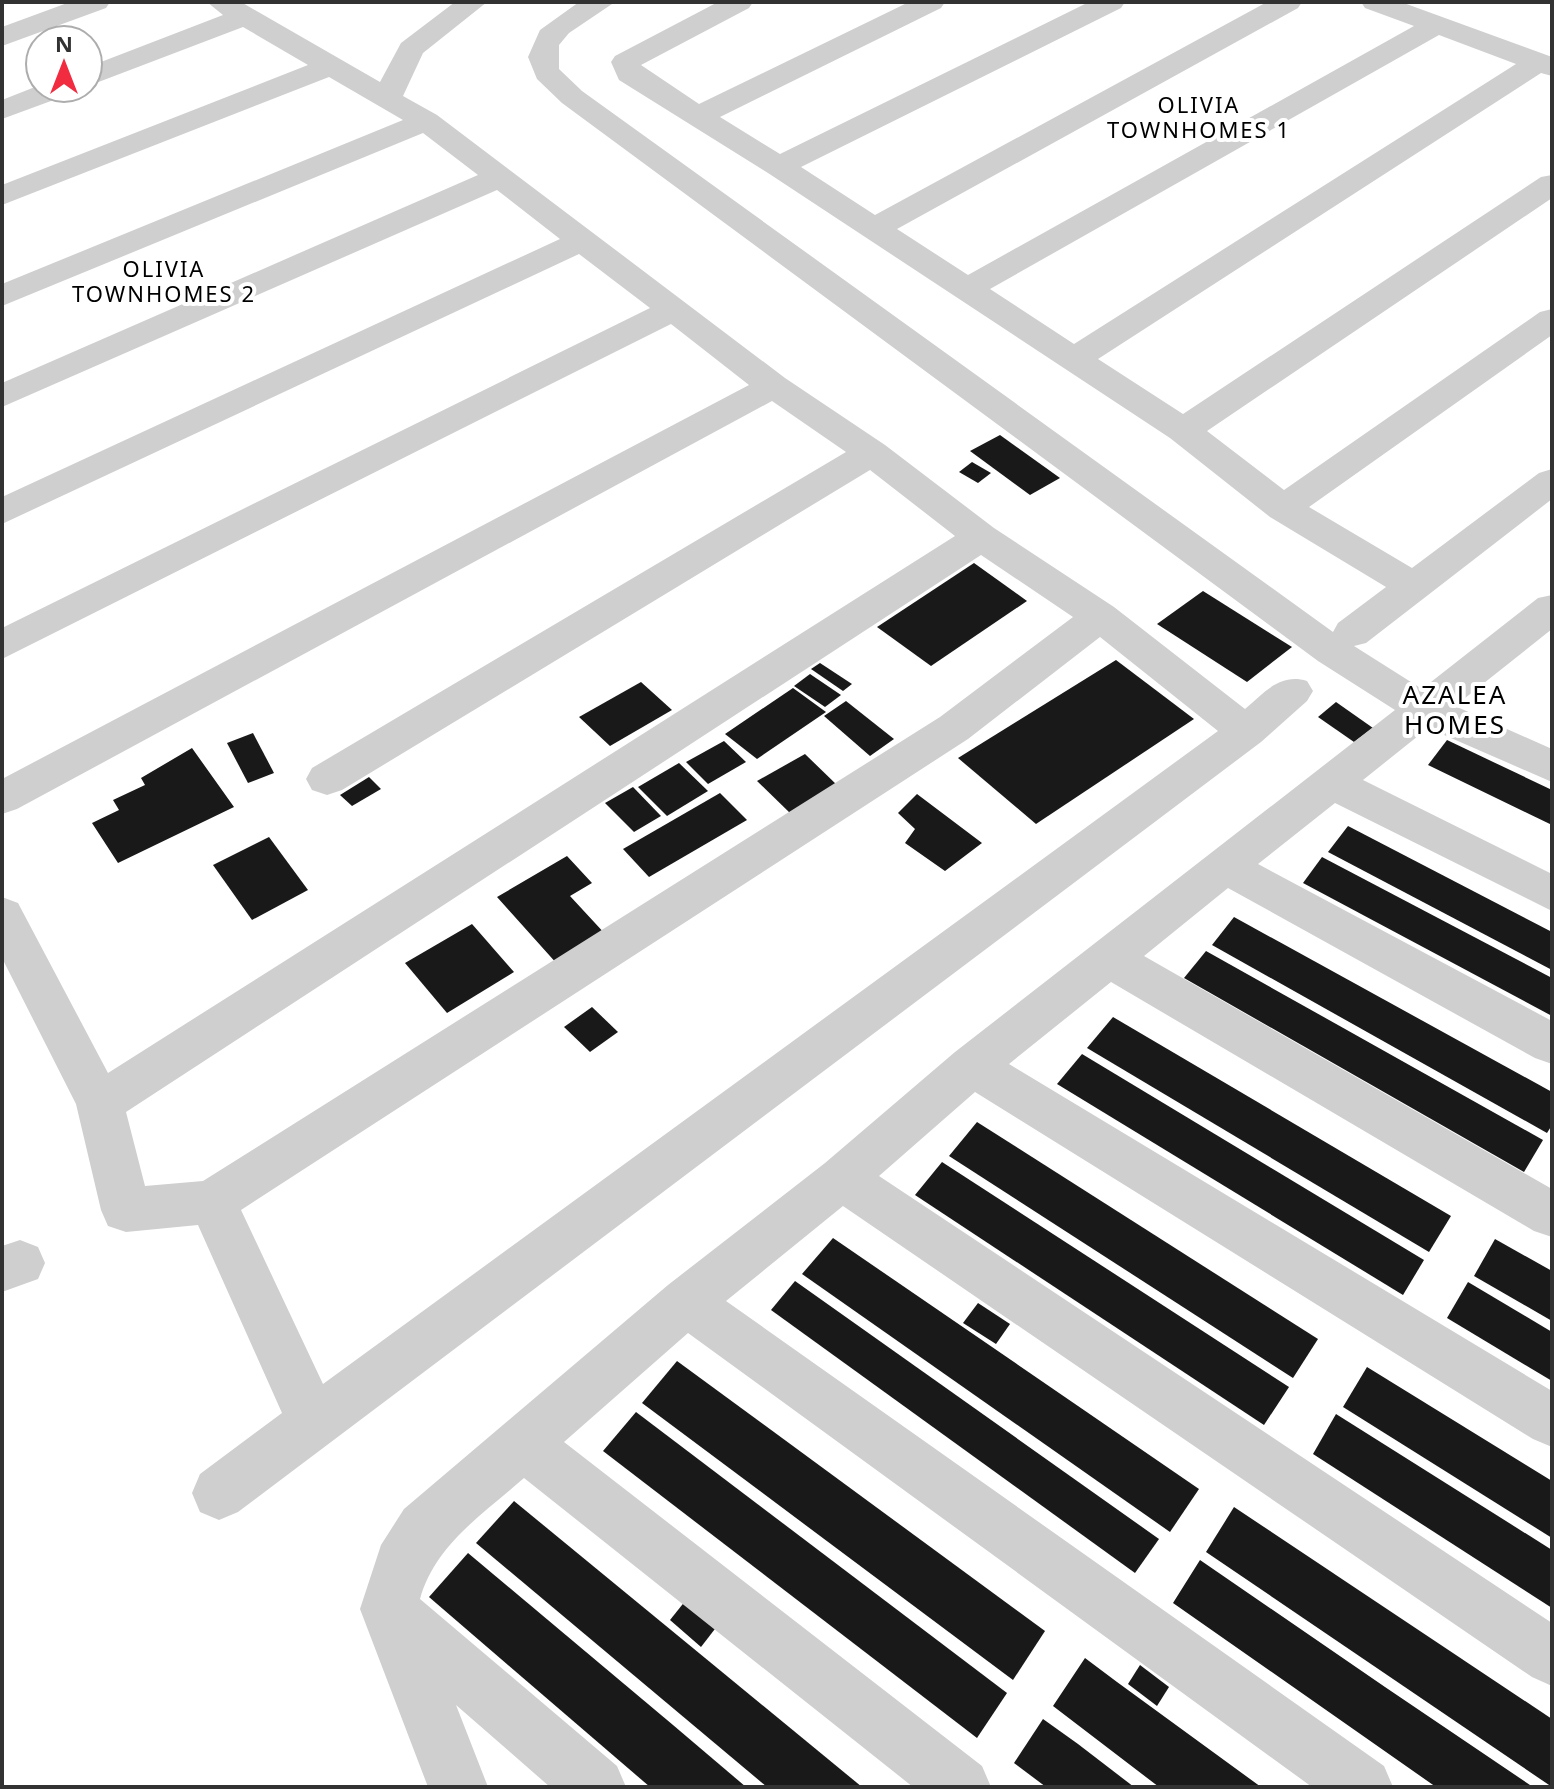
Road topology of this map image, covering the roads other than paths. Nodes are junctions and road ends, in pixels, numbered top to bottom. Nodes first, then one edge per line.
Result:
1 (96, 2) edge
2 (473, 2) edge
3 (601, 2) edge
4 (739, 2) edge
5 (931, 2) edge
6 (1111, 2) edge
7 (1288, 2) edge
8 (1375, 2) edge
9 (233, 9) edge
10 (1435, 26) junction
11 (2, 37) edge
12 (1545, 64) edge
13 (328, 67) junction
14 (104, 69) edge
15 (387, 99) junction
16 (24, 102) edge
17 (2, 110) edge
18 (699, 116) junction
19 (426, 121) junction
20 (779, 166) junction
21 (500, 177) junction
22 (1552, 184) edge
23 (2, 196) edge
24 (874, 228) junction
25 (583, 240) junction
26 (966, 289) junction
27 (2, 296) edge
28 (675, 309) junction
29 (1552, 319) edge
30 (1074, 359) junction
31 (773, 386) junction
32 (2, 396) edge
33 (1183, 430) junction
34 (872, 453) junction
35 (1552, 481) edge
36 (1283, 508) junction
37 (2, 512) edge
38 (981, 537) junction
39 (1414, 587) junction
40 (1548, 616) edge
41 (1100, 617) junction
42 (1352, 633) dead end
43 (2, 645) edge
44 (1293, 691) dead end
45 (1422, 708) junction
46 (1246, 731) junction
47 (1552, 766) edge
48 (327, 779) dead end
49 (1333, 783) junction
50 (2, 798) edge
51 (1226, 867) junction
52 (1552, 894) edge
53 (2, 915) edge
54 (1107, 957) junction
55 (1552, 1044) edge
56 (972, 1066) junction
57 (100, 1103) junction
58 (842, 1178) junction
59 (212, 1202) junction
60 (1552, 1215) edge
61 (686, 1302) junction
62 (1552, 1421) edge
63 (314, 1423) junction
64 (521, 1442) junction
65 (219, 1493) dead end
66 (389, 1609) junction
67 (1552, 1657) edge
68 (458, 1787) edge
69 (596, 1787) edge
70 (961, 1787) edge
71 (1363, 1787) edge

1 - 11 street
2 - 15 street
3 - 45 street
4 - 18 street
5 - 18 street
6 - 20 street
7 - 24 street
8 - 10 street
9 - 13 street
9 - 14 street
10 - 12 street
10 - 26 street
12 - 30 street
13 - 15 street
13 - 23 street
15 - 19 street
16 - 17 street
18 - 20 street
19 - 21 street
19 - 27 street
20 - 24 street
21 - 25 street
21 - 32 street
22 - 33 street
24 - 26 street
25 - 28 street
25 - 37 street
26 - 30 street
28 - 31 street
28 - 43 street
29 - 36 street
30 - 33 street
31 - 34 street
31 - 50 street
33 - 36 street
34 - 38 street
34 - 48 street
35 - 39 street
36 - 39 street
38 - 41 street
38 - 57 street
39 - 42 street
40 - 45 street
41 - 46 street
41 - 59 street
44 - 46 street
45 - 47 street
45 - 49 street
46 - 63 street
49 - 51 street
49 - 52 street
51 - 54 street
51 - 55 street
53 - 57 street
54 - 56 street
54 - 60 street
56 - 58 street
56 - 62 street
57 - 59 street
58 - 61 street
58 - 67 street
59 - 63 street
61 - 64 street
61 - 71 street
63 - 65 street
64 - 66 street
64 - 70 street
66 - 68 street
66 - 69 street

